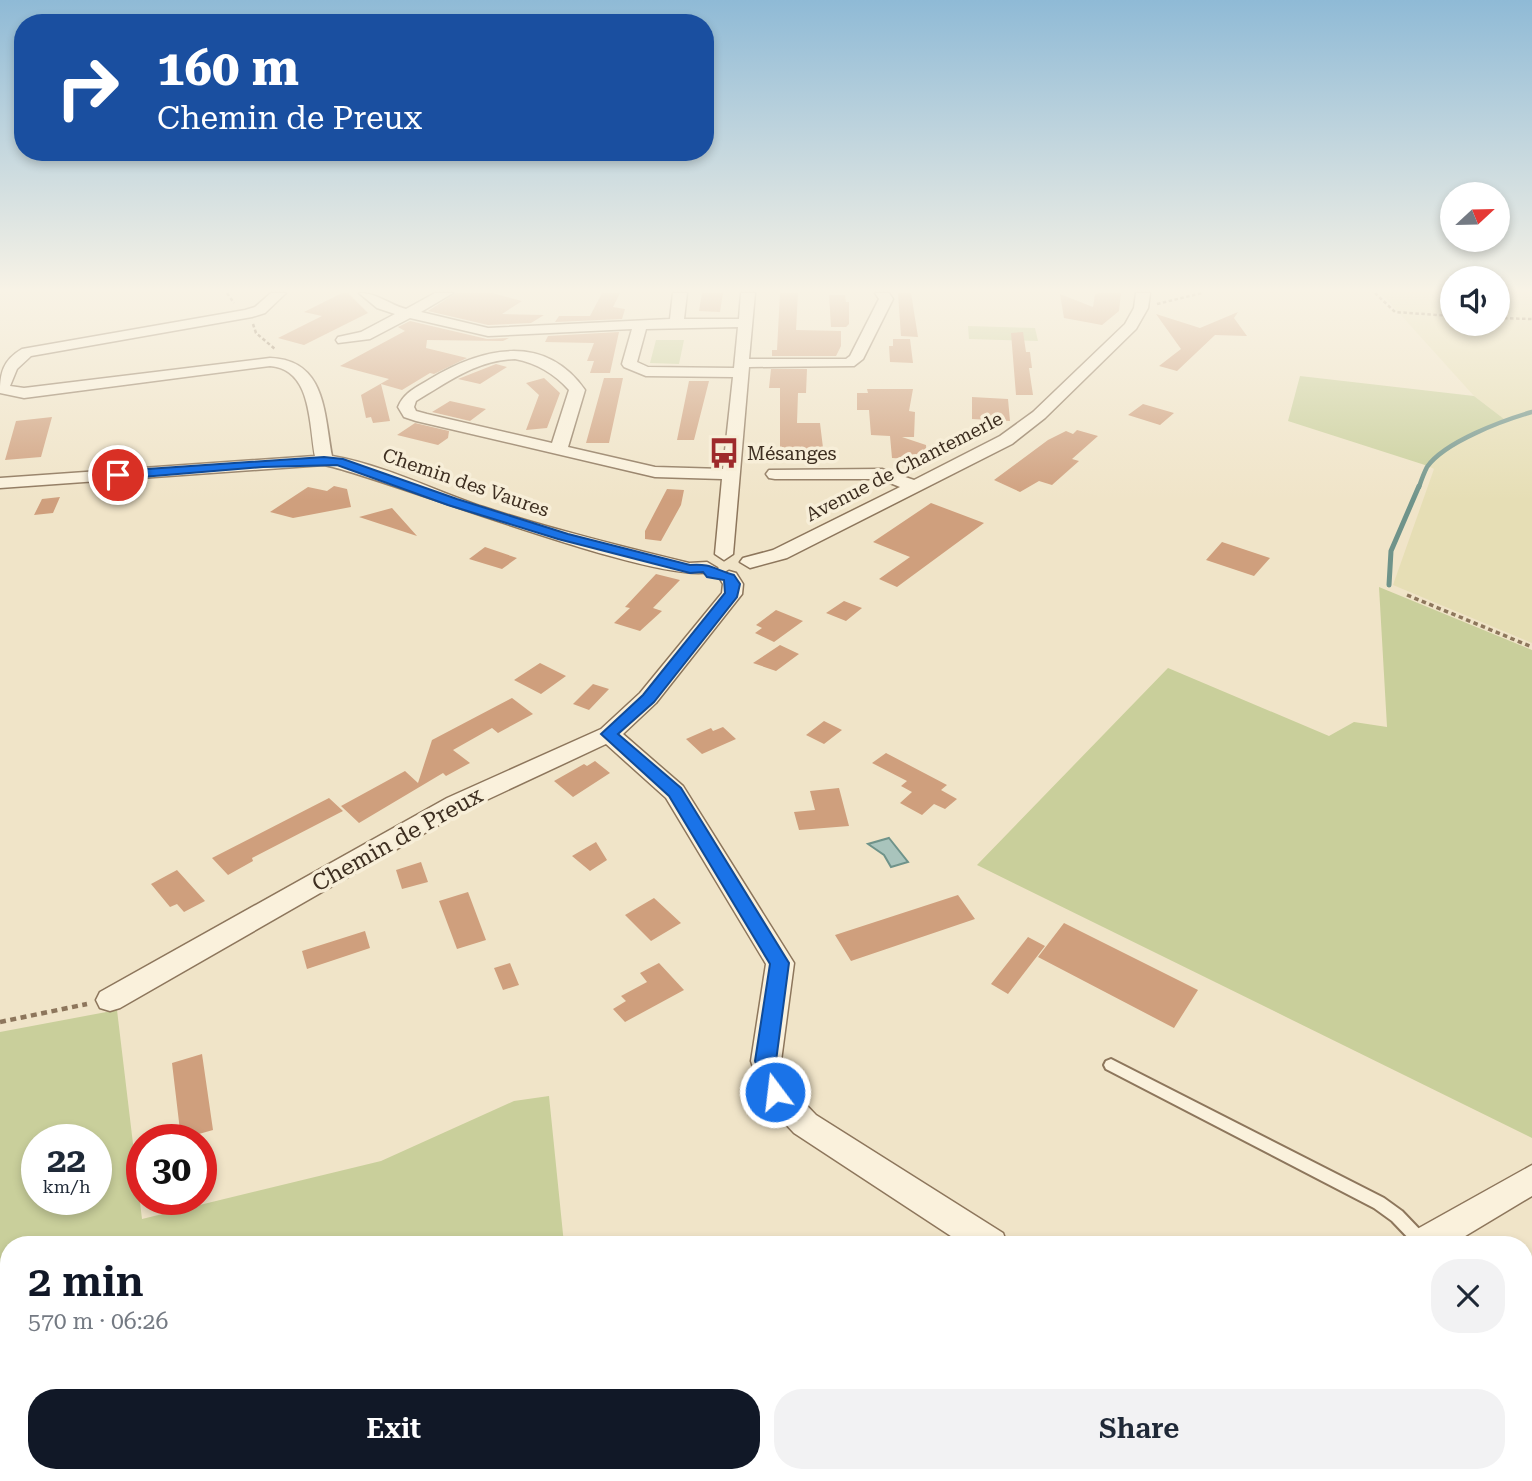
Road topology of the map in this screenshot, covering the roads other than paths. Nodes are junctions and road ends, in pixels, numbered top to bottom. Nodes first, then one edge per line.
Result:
1 (14, 362) edge
2 (470, 362) edge
3 (543, 362) edge
4 (630, 362) edge
5 (742, 362) edge
6 (851, 362) edge
7 (1094, 362) edge
8 (741, 368) junction
9 (559, 449) junction
10 (324, 460) junction
11 (732, 474) junction
12 (775, 474) dead end
13 (0, 483) edge
14 (914, 486) junction
15 (724, 554) junction
16 (750, 562) junction
17 (707, 568) junction
18 (729, 578) junction
19 (609, 734) junction
20 (110, 1000) road end
21 (1111, 1065) dead end
22 (1532, 1179) edge
23 (978, 1236) edge
24 (1416, 1236) edge
25 (1436, 1236) edge

1 - 10 street
2 - 9 street
3 - 9 street
4 - 8 street
5 - 8 street
6 - 8 street
7 - 14 street, Avenue de Chantemerle
8 - 11 street
9 - 11 street
10 - 13 street, Chemin des Vaures
10 - 17 street, Chemin des Vaures
11 - 15 street
12 - 14 street
14 - 16 street, Avenue de Chantemerle
15 - 16 street
15 - 17 street
16 - 18 street
17 - 18 street, Chemin des Vaures
18 - 19 street, Chemin de Preux
19 - 20 street, Chemin de Preux
19 - 23 street
21 - 24 lane
22 - 25 street

